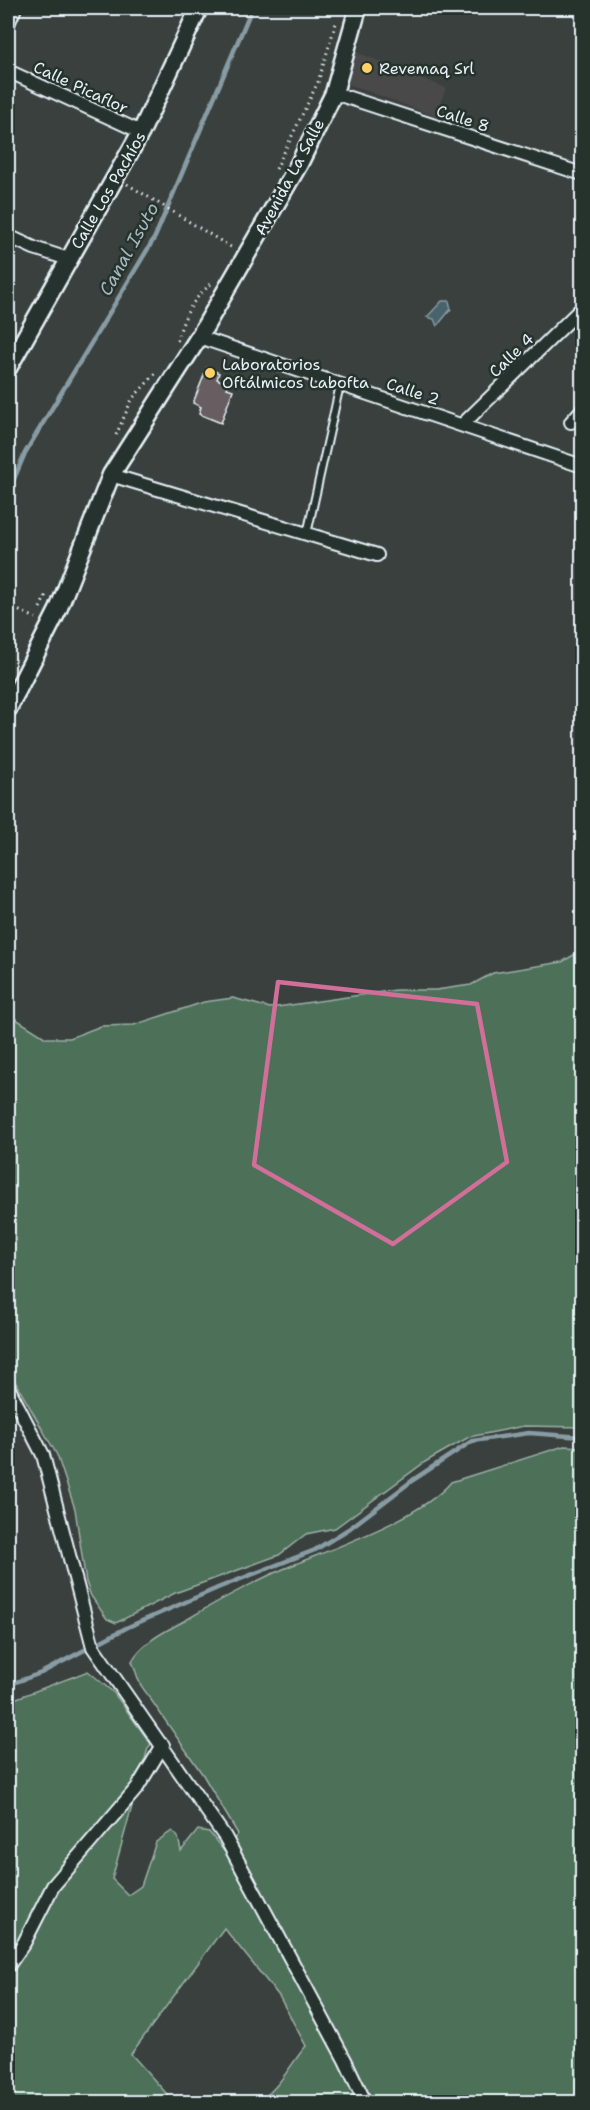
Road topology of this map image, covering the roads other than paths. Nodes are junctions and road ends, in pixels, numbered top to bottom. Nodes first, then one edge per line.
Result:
1 (15, 8) edge
2 (199, 8) edge
3 (358, 8) edge
4 (8, 24) edge
5 (8, 71) edge
6 (333, 93) junction
7 (141, 132) junction
8 (582, 174) edge
9 (8, 236) edge
10 (68, 259) junction
11 (582, 308) edge
12 (199, 337) junction
13 (8, 368) edge
14 (340, 384) junction
15 (582, 410) edge
16 (571, 422) dead end
17 (462, 425) junction
18 (582, 466) edge
19 (111, 475) junction
20 (308, 534) junction
21 (378, 555) dead end
22 (8, 710) edge
23 (8, 1387) edge
24 (163, 1745) junction
25 (8, 1966) edge
26 (365, 2103) edge

1 - 4 street
2 - 7 street, Calle Los Pachíos
3 - 6 street, Avenida La Salle
5 - 7 street, Calle Picaflor
6 - 8 street, Calle 8
6 - 12 street, Avenida La Salle
7 - 10 street, Calle Los Pachíos
9 - 10 street
10 - 13 street, Calle Los Pachíos
11 - 17 street, Calle 4
12 - 14 street, Calle 2
12 - 19 street, Avenida La Salle
14 - 17 street, Calle 2
14 - 20 lane
15 - 16 street
17 - 18 street, Calle 2
19 - 20 street
19 - 22 street, Avenida La Salle
20 - 21 street
23 - 24 street
24 - 25 street
24 - 26 street

